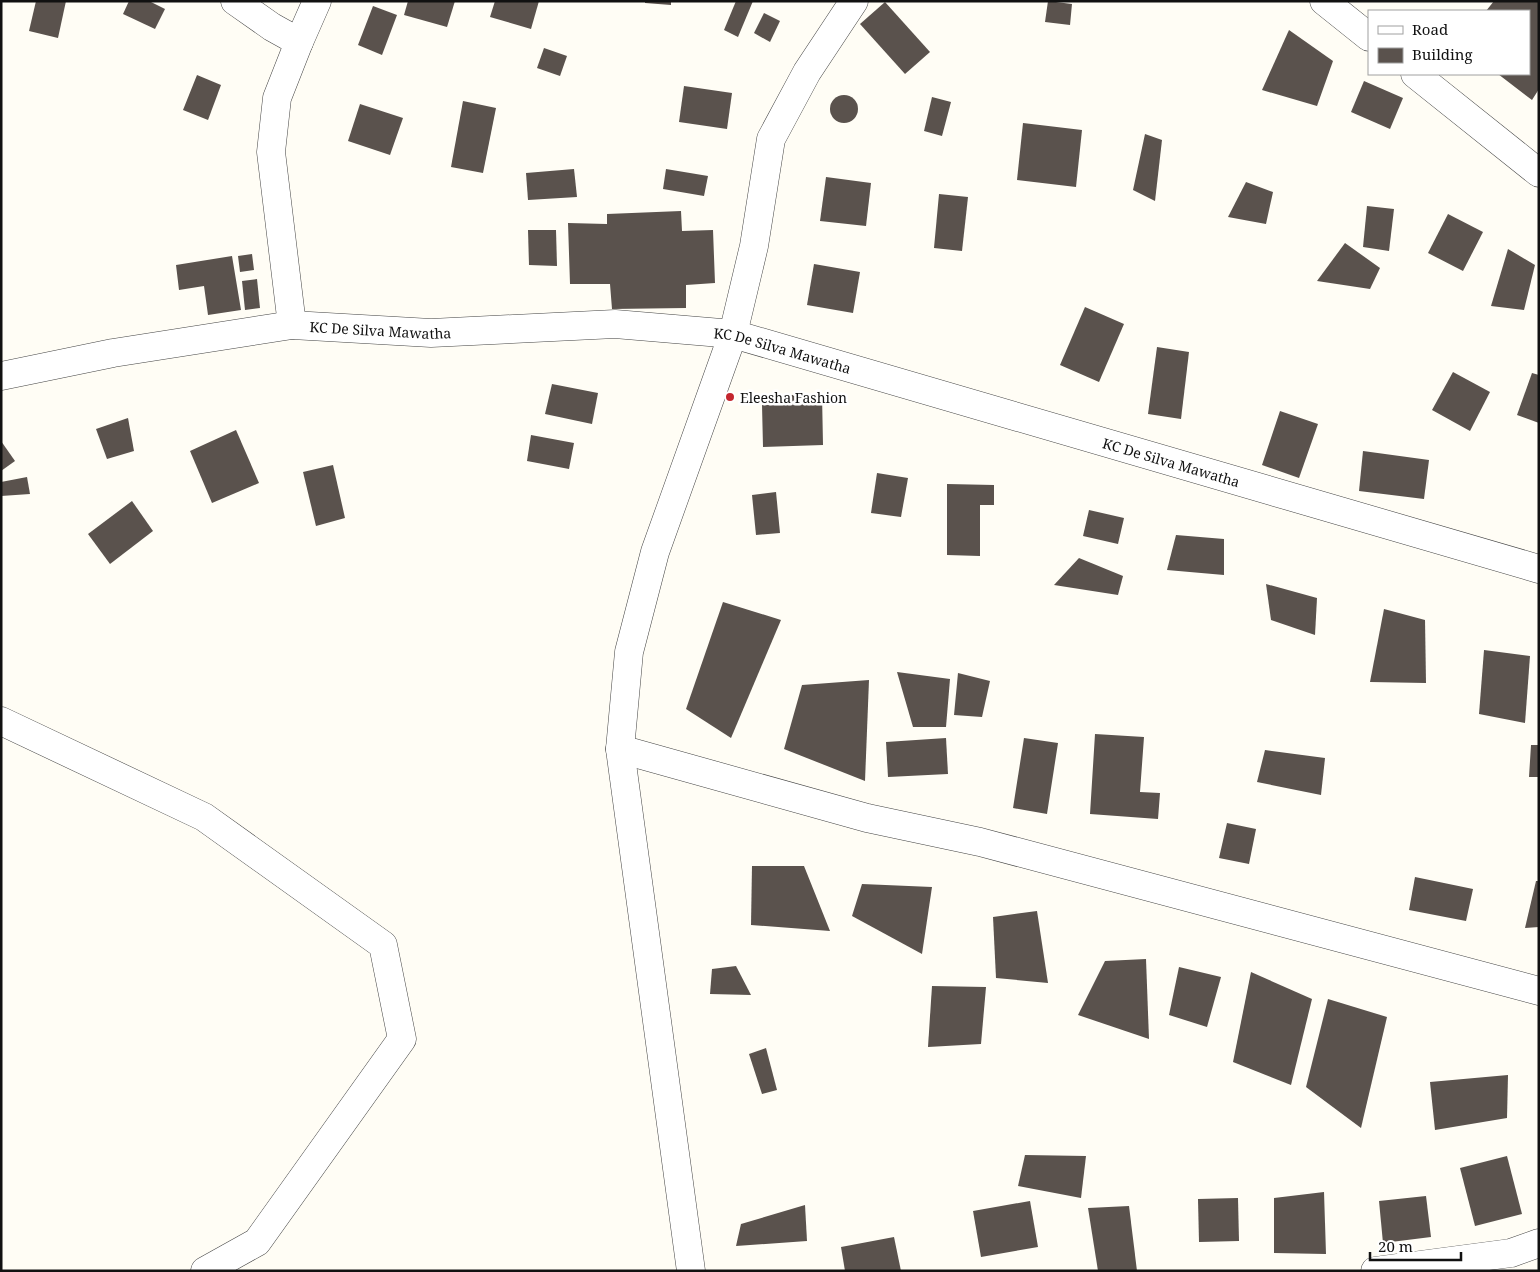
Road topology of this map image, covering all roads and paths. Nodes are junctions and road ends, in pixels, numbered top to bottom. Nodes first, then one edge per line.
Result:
1 (235, 1) edge
2 (317, 1) edge
3 (854, 1) edge
4 (1324, 1) edge
5 (1368, 36) edge
6 (299, 42) junction
7 (1416, 75) edge
8 (1539, 173) edge
9 (292, 325) junction
10 (733, 334) junction
11 (1, 376) edge
12 (1539, 569) edge
13 (1, 720) edge
14 (620, 749) junction
15 (1539, 991) edge
16 (1539, 1243) edge
17 (205, 1271) edge
18 (691, 1271) edge
19 (1375, 1271) edge

1 - 6 street
2 - 6 street
3 - 10 street
4 - 5 street
6 - 9 street
7 - 8 street
9 - 10 street, KC De Silva Mawatha
9 - 11 street, KC De Silva Mawatha
10 - 12 street, KC De Silva Mawatha
10 - 14 street
13 - 17 street
14 - 15 street
14 - 18 street
16 - 19 street

